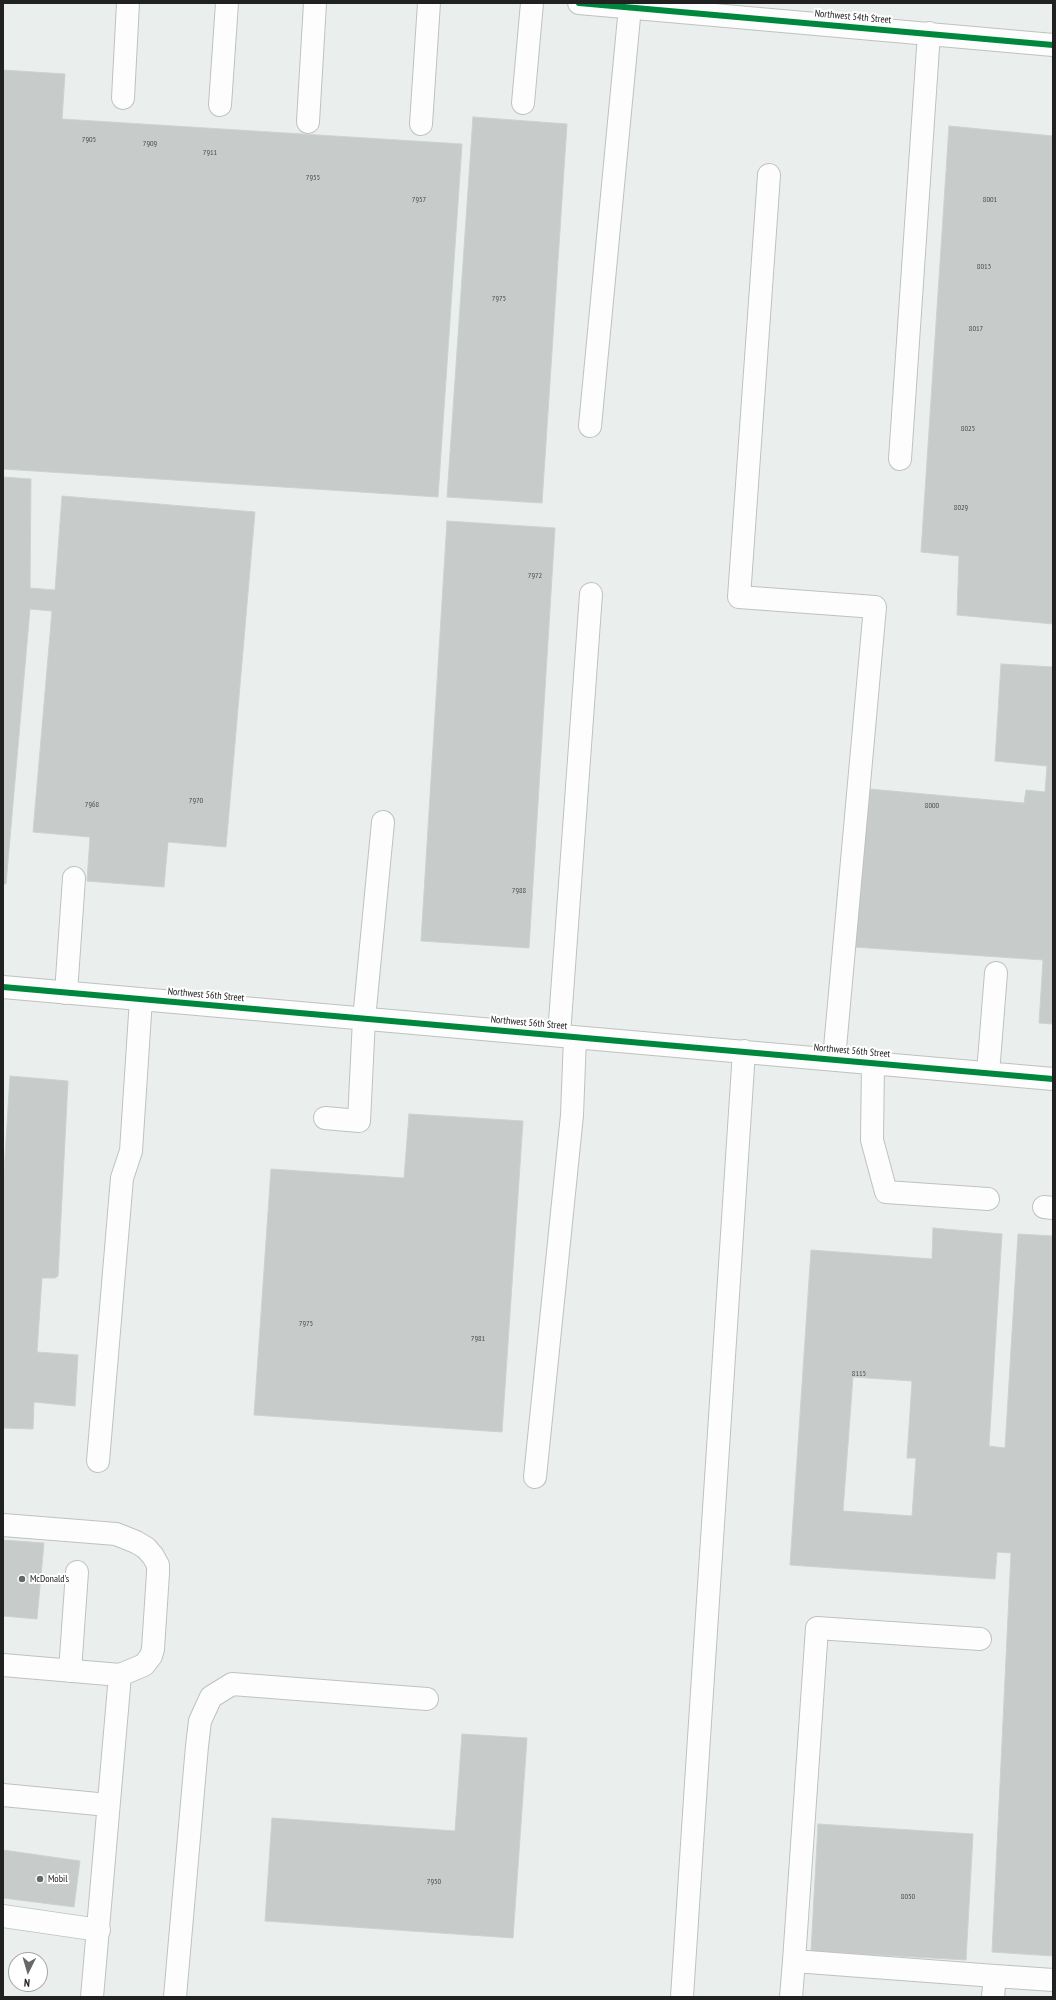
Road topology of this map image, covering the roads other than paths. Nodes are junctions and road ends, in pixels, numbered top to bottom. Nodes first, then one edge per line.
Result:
1 (128, 3) edge
2 (227, 3) edge
3 (316, 3) edge
4 (429, 3) edge
5 (532, 3) edge
6 (579, 3) edge
7 (630, 7) junction
8 (929, 33) junction
9 (1053, 44) edge
10 (123, 98) dead end
11 (523, 103) dead end
12 (220, 105) dead end
13 (308, 122) dead end
14 (421, 124) dead end
15 (769, 175) dead end
16 (590, 426) dead end
17 (900, 459) dead end
18 (591, 594) dead end
19 (383, 822) dead end
20 (74, 878) dead end
21 (996, 973) dead end
22 (3, 987) edge
23 (66, 993) junction
24 (141, 999) junction
25 (364, 1020) junction
26 (567, 1036) junction
27 (744, 1051) junction
28 (834, 1060) junction
29 (873, 1063) junction
30 (988, 1073) junction
31 (1053, 1079) edge
32 (325, 1118) dead end
33 (988, 1199) dead end
34 (98, 1461) dead end
35 (535, 1477) dead end
36 (3, 1525) edge
37 (77, 1572) dead end
38 (980, 1639) dead end
39 (3, 1665) edge
40 (70, 1671) junction
41 (120, 1675) junction
42 (427, 1699) dead end
43 (3, 1795) edge
44 (108, 1805) junction
45 (3, 1916) edge
46 (99, 1930) junction
47 (794, 1961) junction
48 (1053, 1980) edge
49 (994, 1987) edge
50 (92, 1997) edge
51 (175, 1997) edge
52 (682, 1997) edge
53 (791, 1997) edge

1 - 10 street
2 - 12 street
3 - 13 street
4 - 14 street
5 - 11 street
6 - 7 street, Northwest 54th Street
7 - 8 street, Northwest 54th Street
7 - 16 street
8 - 9 street, Northwest 54th Street
8 - 17 street
15 - 28 street
18 - 26 street
19 - 25 street
20 - 23 street
21 - 30 street
22 - 23 street, Northwest 56th Street
23 - 24 street, Northwest 56th Street
24 - 25 street, Northwest 56th Street
24 - 34 street
25 - 26 street, Northwest 56th Street
25 - 32 street
26 - 27 street, Northwest 56th Street
26 - 35 street
27 - 28 street, Northwest 56th Street
27 - 52 street
28 - 29 street, Northwest 56th Street
29 - 30 street, Northwest 56th Street
29 - 33 street
30 - 31 street, Northwest 56th Street
36 - 41 street
37 - 40 street
38 - 47 street
39 - 40 street
40 - 41 street
41 - 44 street
42 - 51 street
43 - 44 street
44 - 46 street
45 - 46 street
46 - 50 street
47 - 49 street
47 - 53 street
48 - 49 street

